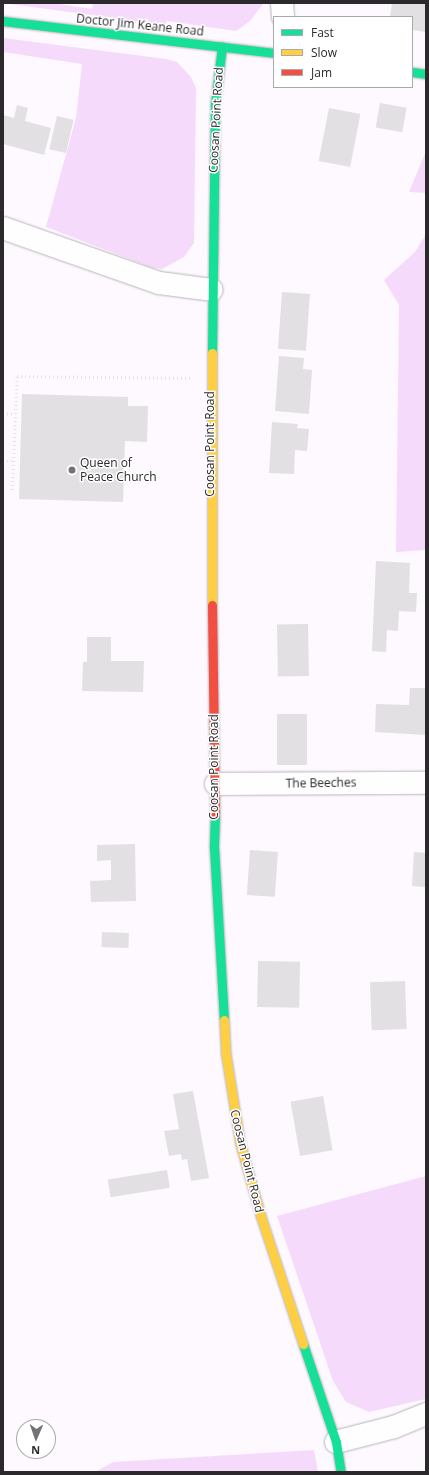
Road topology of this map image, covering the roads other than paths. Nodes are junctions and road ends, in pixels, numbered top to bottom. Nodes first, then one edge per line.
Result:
1 (282, 3) edge
2 (283, 16) edge
3 (3, 21) edge
4 (222, 46) junction
5 (273, 53) edge
6 (413, 72) edge
7 (426, 74) edge
8 (3, 228) edge
9 (212, 290) junction
10 (426, 783) edge
11 (216, 784) junction
12 (426, 1414) edge
13 (336, 1442) junction
14 (341, 1472) edge

1 - 2 street
3 - 4 street, Doctor Jim Keane Road
4 - 5 street, Doctor Jim Keane Road
4 - 9 street, Coosan Point Road
6 - 7 street
8 - 9 street
9 - 11 street, Coosan Point Road
10 - 11 street, The Beeches
11 - 13 street, Coosan Point Road
12 - 13 street
13 - 14 street, Coosan Point Road

